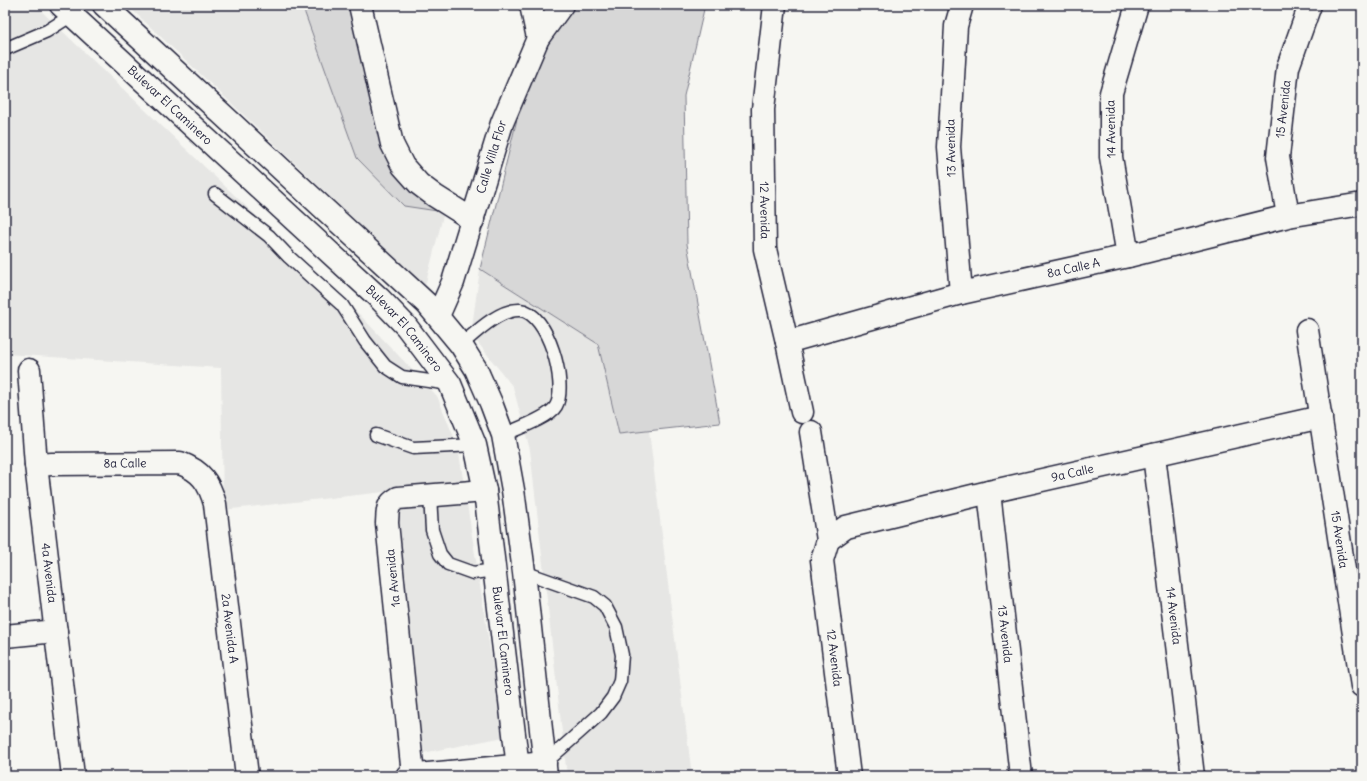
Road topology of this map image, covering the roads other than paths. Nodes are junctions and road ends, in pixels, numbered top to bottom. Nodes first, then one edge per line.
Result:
1 (104, 5) edge
2 (360, 5) edge
3 (531, 5) edge
4 (562, 5) edge
5 (774, 5) edge
6 (962, 5) edge
7 (1137, 5) edge
8 (1310, 5) edge
9 (67, 10) edge
10 (538, 38) junction
11 (5, 50) edge
12 (215, 194) dead end
13 (1362, 204) edge
14 (1288, 216) junction
15 (472, 220) junction
16 (1128, 256) junction
17 (961, 293) junction
18 (438, 316) junction
19 (1307, 330) dead end
20 (418, 342) junction
21 (787, 342) junction
22 (461, 345) junction
23 (29, 370) dead end
24 (450, 384) junction
25 (802, 412) dead end
26 (1321, 417) junction
27 (811, 432) dead end
28 (376, 435) dead end
29 (503, 435) junction
30 (475, 445) junction
31 (1154, 455) junction
32 (36, 465) junction
33 (206, 483) joint
34 (485, 491) junction
35 (989, 492) junction
36 (430, 495) junction
37 (828, 540) junction
38 (494, 570) junction
39 (524, 572) junction
40 (56, 631) junction
41 (5, 636) edge
42 (1362, 686) edge
43 (546, 769) edge
44 (518, 771) edge
45 (72, 776) edge
46 (247, 776) edge
47 (410, 776) edge
48 (849, 776) edge
49 (1021, 776) edge
50 (1193, 776) edge

1 - 18 street
2 - 15 street
3 - 10 street
4 - 10 street, Calle Villa Flor
5 - 21 street, 12 Avenida
6 - 17 street, 13 Avenida
7 - 16 street, 14 Avenida
8 - 14 street, 15 Avenida
9 - 11 lane
9 - 20 street, Bulevar El Caminero
10 - 15 street, Calle Villa Flor
12 - 24 lane
13 - 14 street, 8a Calle A
14 - 16 street, 8a Calle A
15 - 18 street, Calle Villa Flor
16 - 17 street, 8a Calle A
17 - 21 street, 8a Calle A
18 - 20 street, Calle Villa Flor
18 - 22 street
19 - 26 street, 15 Avenida
20 - 24 street, Bulevar El Caminero
21 - 25 street, 12 Avenida
22 - 29 street
22 - 29 lane
23 - 32 street, 4a Avenida
24 - 30 street, Bulevar El Caminero
26 - 31 street, 9a Calle
26 - 42 street, 15 Avenida
27 - 37 street
28 - 30 lane
29 - 39 street
30 - 34 street, Bulevar El Caminero
31 - 35 street, 9a Calle
31 - 50 street, 14 Avenida
32 - 33 street, 8a Calle
32 - 40 street, 4a Avenida
33 - 46 street, 2a Avenida A
34 - 36 street, 1a Avenida
34 - 38 street, Bulevar El Caminero
35 - 37 street, 9a Calle
35 - 49 street, 13 Avenida
36 - 38 lane
36 - 47 street, 1a Avenida
37 - 48 street, 12 Avenida
38 - 44 street, Bulevar El Caminero
39 - 43 street
39 - 43 lane
40 - 41 street
40 - 45 street, 4a Avenida
43 - 44 street
44 - 47 street

